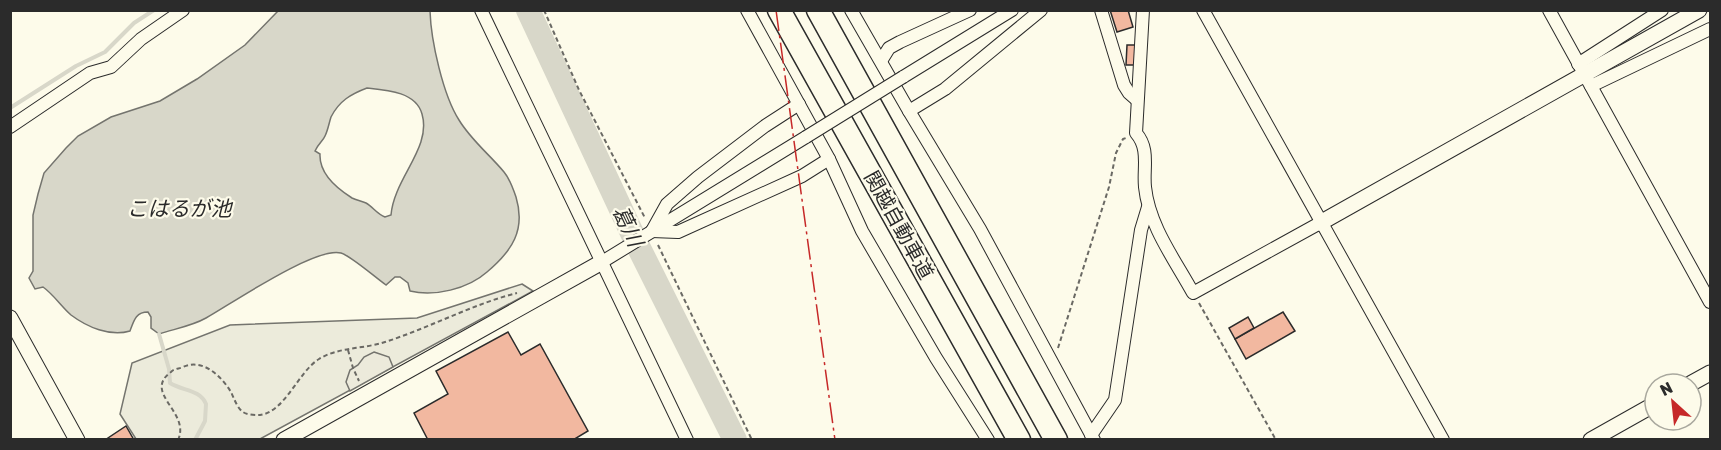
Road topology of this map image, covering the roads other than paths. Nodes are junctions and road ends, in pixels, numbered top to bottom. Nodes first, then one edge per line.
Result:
1 (183, 10) edge
2 (481, 10) edge
3 (747, 10) edge
4 (779, 10) edge
5 (818, 10) edge
6 (851, 10) edge
7 (970, 10) edge
8 (1012, 10) edge
9 (1041, 10) edge
10 (1101, 10) edge
11 (1143, 10) edge
12 (1203, 10) edge
13 (1549, 10) edge
14 (1662, 10) edge
15 (1699, 10) edge
16 (1710, 29) edge
17 (881, 61) junction
18 (1584, 75) junction
19 (1137, 100) junction
20 (799, 104) junction
21 (909, 111) junction
22 (10, 127) edge
23 (829, 159) junction
24 (1148, 207) junction
25 (1320, 223) junction
26 (650, 232) junction
27 (608, 258) junction
28 (1710, 302) edge
29 (10, 318) edge
30 (1643, 411) edge
31 (1093, 437) edge
32 (77, 440) edge
33 (284, 440) edge
34 (687, 440) edge
35 (988, 440) edge
36 (1018, 440) edge
37 (1056, 440) edge
38 (1443, 440) edge
39 (1591, 440) edge

1 - 22 street
2 - 27 street
3 - 20 street
4 - 36 highway, 関越自動車道
5 - 37 highway, 関越自動車道
6 - 17 street
7 - 17 street
8 - 26 street, bridge
9 - 21 street
10 - 19 street
11 - 19 street
12 - 25 street
13 - 18 street
14 - 18 street
15 - 18 street
16 - 18 street
17 - 21 street
18 - 25 street
18 - 28 street
19 - 24 street
20 - 23 street
20 - 26 street
21 - 31 street
23 - 26 street
23 - 35 street
24 - 25 street
24 - 31 street
25 - 38 street
26 - 27 street
27 - 33 street
27 - 34 street
29 - 32 street
30 - 39 street

